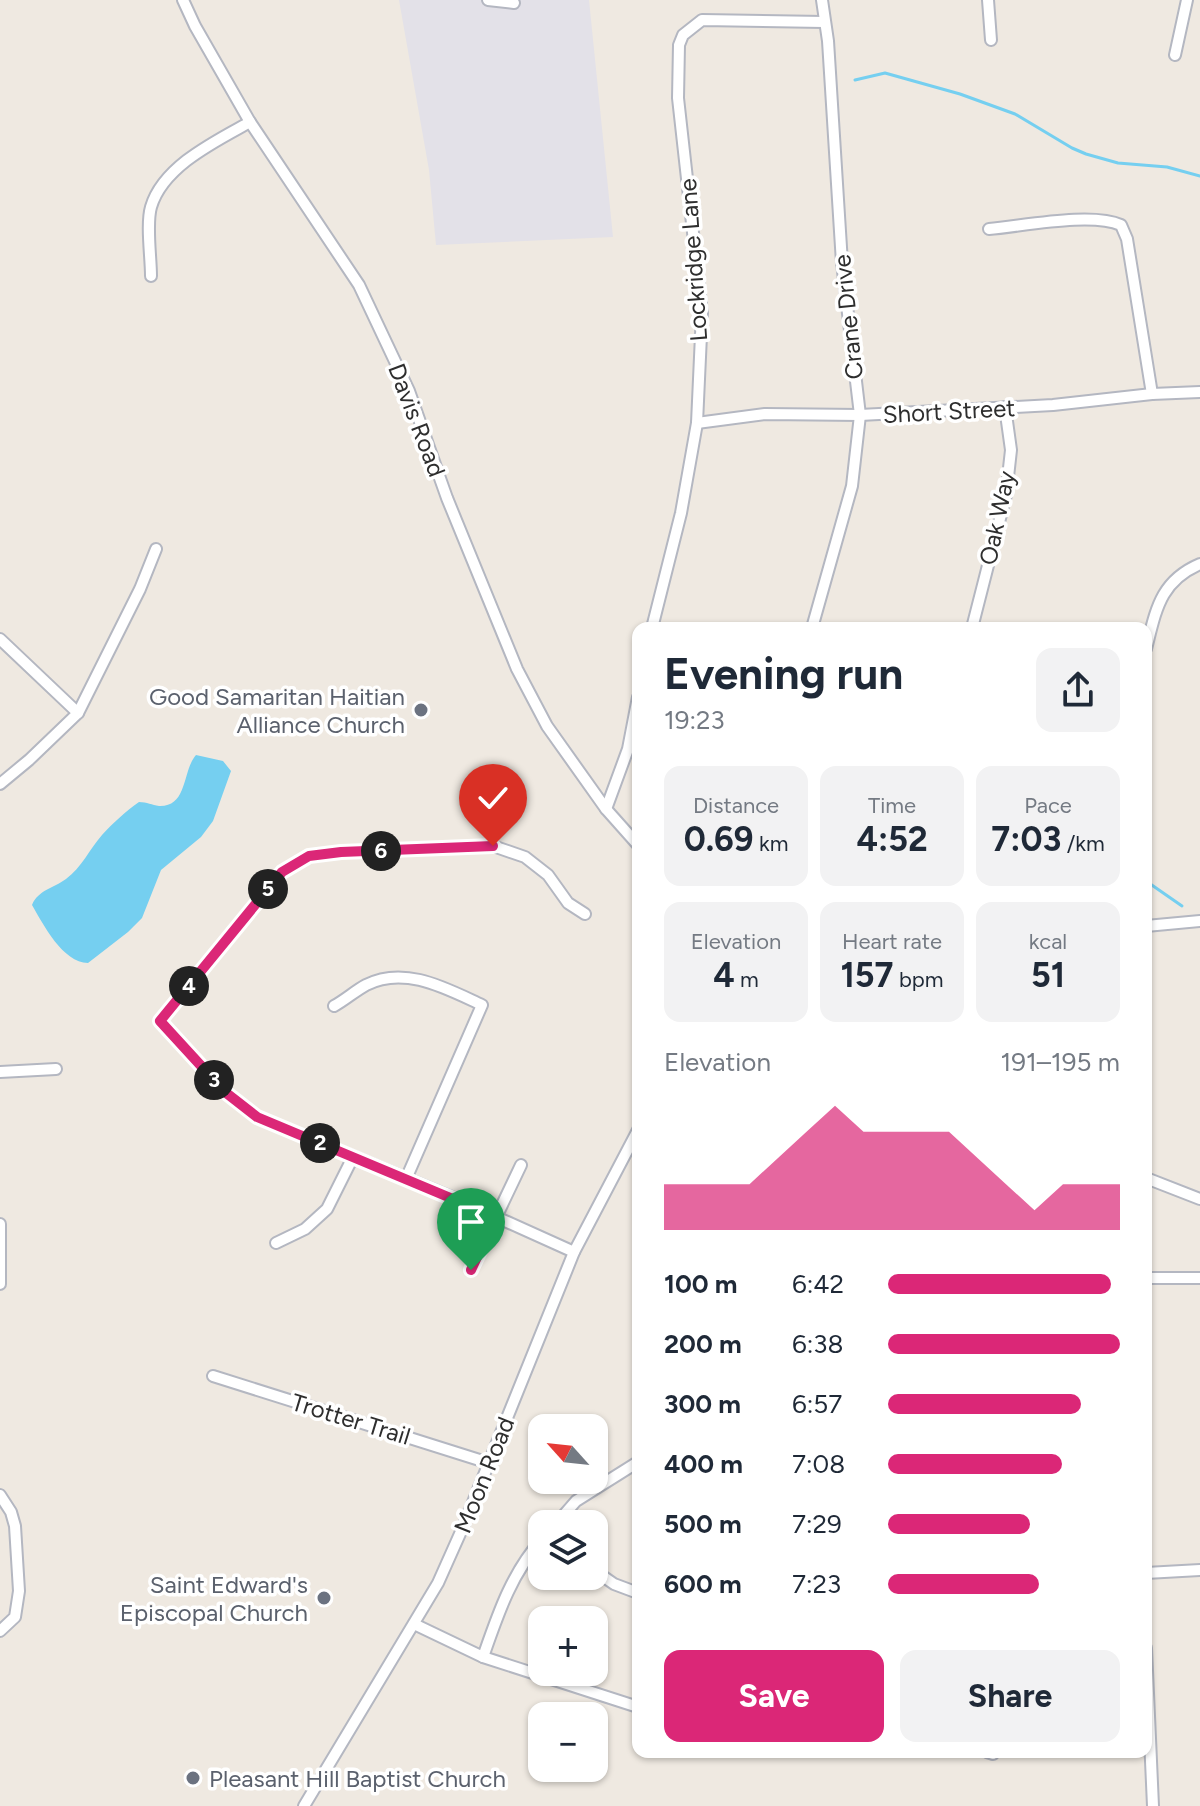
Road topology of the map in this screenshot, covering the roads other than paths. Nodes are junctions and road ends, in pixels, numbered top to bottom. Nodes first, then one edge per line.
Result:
1 (183, 0) edge
2 (488, 0) edge
3 (822, 0) edge
4 (988, 0) edge
5 (1187, 0) edge
6 (514, 3) dead end
7 (824, 22) junction
8 (991, 40) dead end
9 (1175, 55) dead end
10 (250, 122) junction
11 (989, 229) dead end
12 (151, 276) dead end
13 (1200, 392) edge
14 (1152, 394) junction
15 (1005, 407) junction
16 (860, 415) junction
17 (697, 423) junction
18 (156, 549) dead end
19 (1200, 564) edge
20 (654, 622) edge
21 (814, 622) edge
22 (974, 622) edge
23 (1152, 632) edge
24 (0, 639) edge
25 (78, 713) junction
26 (632, 728) edge
27 (0, 784) edge
28 (606, 809) junction
29 (632, 838) edge
30 (585, 914) dead end
31 (1200, 921) edge
32 (1152, 925) edge
33 (334, 1006) dead end
34 (56, 1069) dead end
35 (0, 1072) edge
36 (632, 1141) edge
37 (353, 1157) junction
38 (521, 1165) dead end
39 (406, 1179) junction
40 (1152, 1180) edge
41 (1200, 1199) edge
42 (496, 1217) junction
43 (0, 1224) edge
44 (276, 1243) dead end
45 (574, 1252) junction
46 (471, 1270) dead end
47 (1152, 1278) edge
48 (1200, 1278) edge
49 (0, 1284) edge
50 (213, 1376) dead end
51 (489, 1463) junction
52 (632, 1466) edge
53 (0, 1495) edge
54 (568, 1510) edge
55 (528, 1554) edge
56 (1200, 1570) edge
57 (1152, 1573) edge
58 (608, 1580) edge
59 (632, 1591) edge
60 (414, 1624) junction
61 (0, 1631) edge
62 (483, 1657) junction
63 (632, 1705) edge
64 (1151, 1758) edge
65 (304, 1806) edge
66 (1153, 1806) edge

1 - 10 street, Davis Road
2 - 6 street
3 - 7 street, Crane Drive
4 - 8 street
5 - 9 street
7 - 16 street, Crane Drive
7 - 17 street, Lockridge Lane
10 - 12 street
10 - 28 street, Davis Road
11 - 14 street
13 - 14 street, Short Street
14 - 15 street, Short Street
15 - 16 street, Short Street
15 - 22 street, Oak Way
16 - 17 street, Short Street
16 - 21 street, Crane Drive
17 - 20 street, Lockridge Lane
18 - 25 street
19 - 23 street
24 - 25 street
25 - 27 street
26 - 28 street
28 - 29 street, Davis Road
30 - 37 street
31 - 32 street
33 - 39 street
34 - 35 street
36 - 45 street, Moon Road
37 - 39 street
37 - 44 street
38 - 42 street
39 - 42 street
40 - 41 street
42 - 45 street
42 - 46 street
43 - 49 street
45 - 51 street, Moon Road
47 - 48 street
50 - 51 street, Trotter Trail
51 - 60 street, Moon Road
52 - 54 street
53 - 61 street
55 - 62 street
56 - 57 street
58 - 59 street
60 - 62 street
60 - 65 street, Moon Road
62 - 63 street
64 - 66 street

